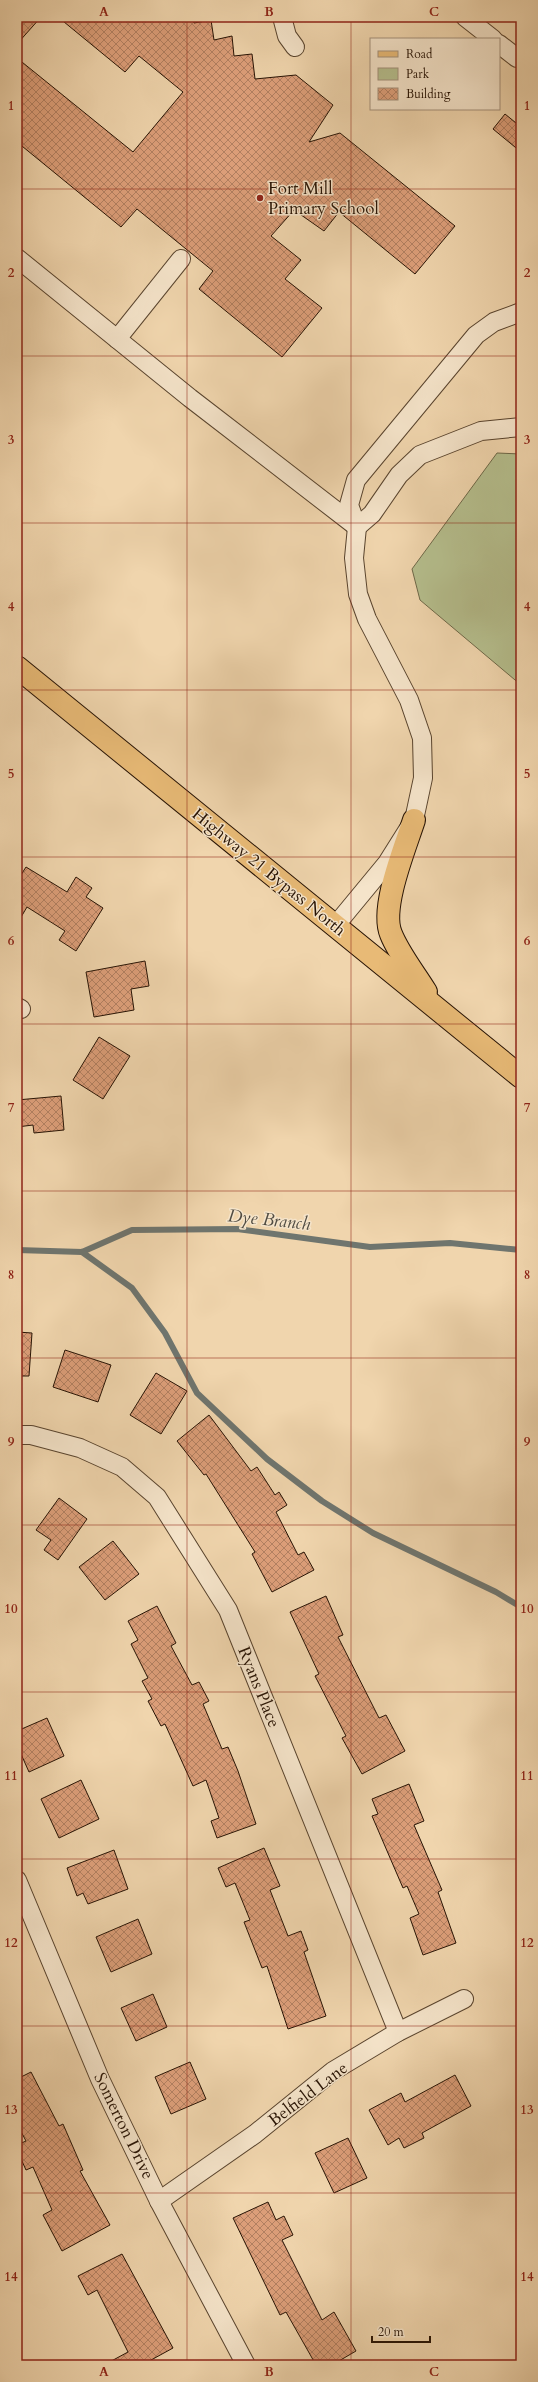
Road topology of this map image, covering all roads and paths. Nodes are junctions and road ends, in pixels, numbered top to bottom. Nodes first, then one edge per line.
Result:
1 (282, 17) edge
2 (465, 17) edge
3 (492, 38) edge
4 (500, 45) edge
5 (295, 46) dead end
6 (517, 58) dead end
7 (17, 258) edge
8 (180, 259) dead end
9 (521, 312) edge
10 (117, 339) junction
11 (521, 427) edge
12 (357, 527) junction
13 (17, 667) edge
14 (414, 820) junction
15 (335, 926) junction
16 (435, 1007) junction
17 (521, 1077) edge
18 (17, 1435) edge
19 (17, 1880) edge
20 (464, 1999) dead end
21 (398, 2032) junction
22 (159, 2201) junction
23 (246, 2365) edge

1 - 5 street
2 - 3 street
4 - 6 street
7 - 10 street
8 - 10 street
9 - 12 street
10 - 12 street
11 - 12 street
12 - 14 street
13 - 15 main road, Highway 21 Bypass North
14 - 15 street
14 - 16 main road
15 - 16 main road, Highway 21 Bypass North
16 - 17 main road, Highway 21 Bypass North
18 - 21 street, Ryans Place
19 - 22 street, Somerton Drive
20 - 21 street, Belfield Lane
21 - 22 street, Belfield Lane
22 - 23 street, Somerton Drive

